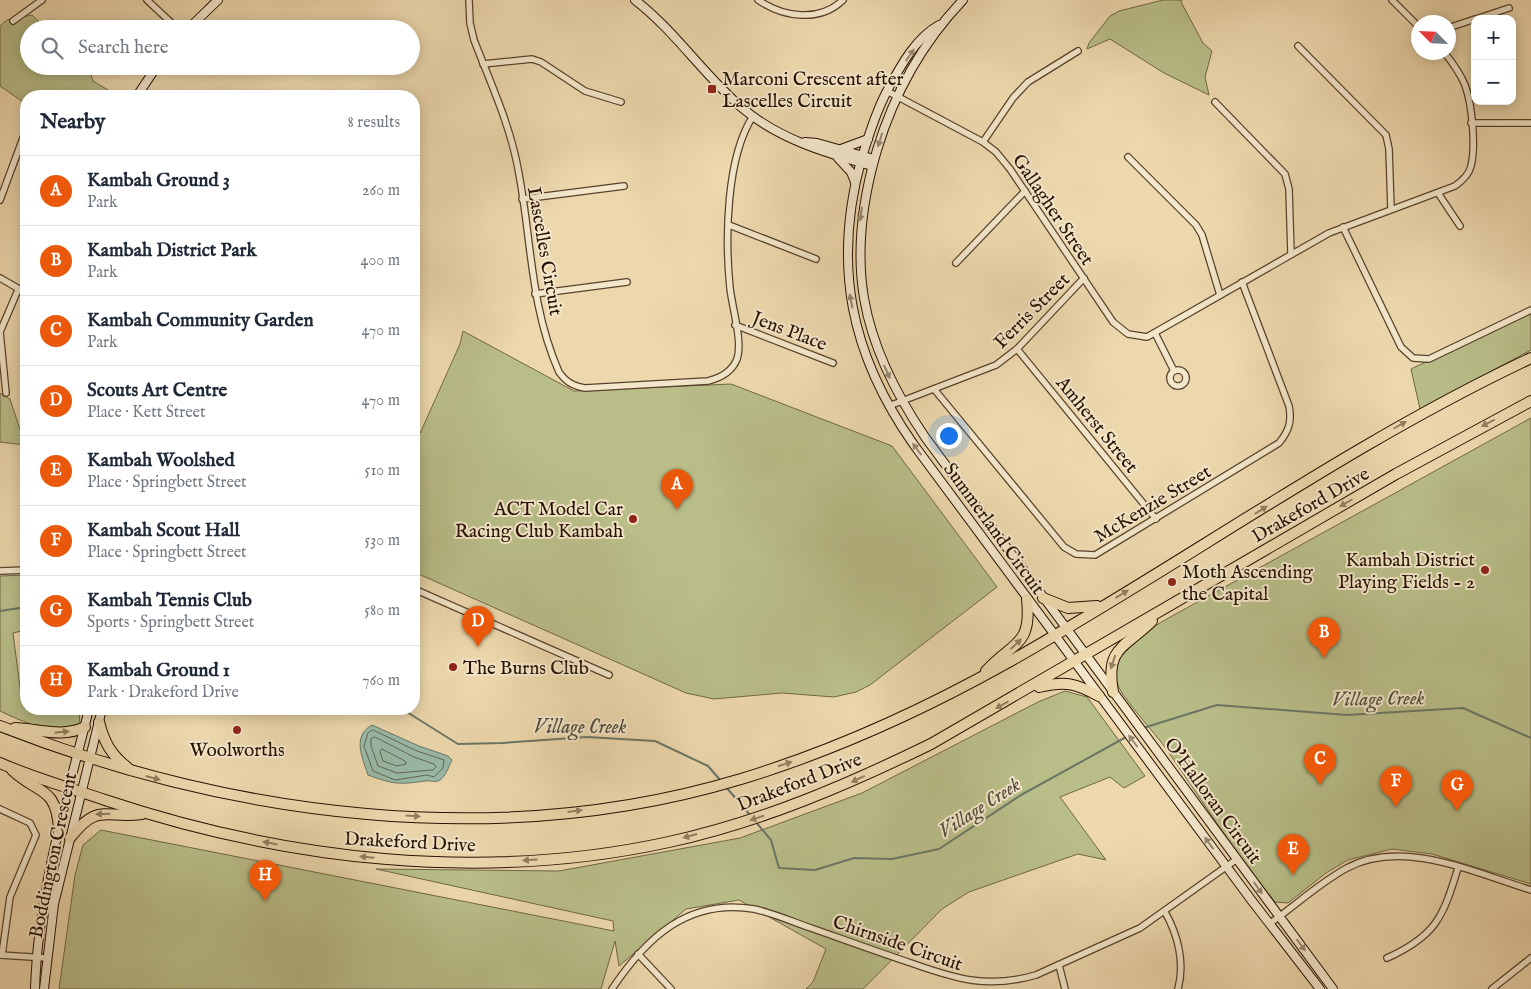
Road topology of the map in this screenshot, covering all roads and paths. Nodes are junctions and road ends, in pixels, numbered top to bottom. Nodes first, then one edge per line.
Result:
1 (42, 0) edge
2 (147, 0) edge
3 (218, 0) edge
4 (468, 0) edge
5 (635, 0) edge
6 (758, 0) edge
7 (843, 0) edge
8 (963, 0) edge
9 (1392, 0) edge
10 (1509, 8) dead end
11 (1487, 15) edge
12 (1411, 19) edge
13 (168, 20) edge
14 (197, 20) edge
15 (1471, 20) edge
16 (13, 21) dead end
17 (939, 25) junction
18 (1456, 25) edge
19 (1298, 46) dead end
20 (1078, 51) dead end
21 (1449, 60) edge
22 (483, 64) junction
23 (151, 75) edge
24 (141, 90) edge
25 (887, 91) junction
26 (897, 96) junction
27 (621, 102) dead end
28 (1215, 102) dead end
29 (753, 116) junction
30 (1471, 123) junction
31 (1531, 123) edge
32 (868, 139) junction
33 (983, 142) junction
34 (20, 146) edge
35 (838, 153) junction
36 (1128, 157) dead end
37 (862, 160) junction
38 (873, 163) junction
39 (855, 182) junction
40 (624, 186) dead end
41 (1025, 190) junction
42 (1438, 193) junction
43 (522, 199) junction
44 (0, 200) edge
45 (1391, 209) junction
46 (729, 225) junction
47 (1460, 226) dead end
48 (1342, 227) junction
49 (1291, 253) junction
50 (816, 259) dead end
51 (956, 263) dead end
52 (0, 278) edge
53 (1084, 278) junction
54 (627, 282) dead end
55 (1242, 282) junction
56 (18, 290) joint
57 (535, 294) junction
58 (1220, 295) junction
59 (1531, 310) edge
60 (735, 325) junction
61 (1155, 333) junction
62 (1017, 349) junction
63 (1531, 358) edge
64 (833, 363) dead end
65 (1174, 371) dead end
66 (934, 389) junction
67 (6, 393) dead end
68 (902, 401) junction
69 (1531, 402) edge
70 (889, 406) junction
71 (1156, 519) junction
72 (20, 570) edge
73 (0, 571) edge
74 (420, 592) edge
75 (1043, 598) junction
76 (1027, 599) junction
77 (1104, 605) junction
78 (1158, 614) junction
79 (1065, 628) junction
80 (1054, 635) junction
81 (1085, 655) junction
82 (1074, 662) junction
83 (609, 675) dead end
84 (981, 677) junction
85 (1029, 689) junction
86 (1113, 692) junction
87 (1099, 696) junction
88 (88, 715) edge
89 (101, 715) edge
90 (99, 722) junction
91 (2, 727) edge
92 (85, 727) junction
93 (77, 754) junction
94 (90, 758) junction
95 (3, 764) edge
96 (132, 772) junction
97 (69, 788) junction
98 (82, 792) junction
99 (0, 809) edge
100 (146, 814) junction
101 (59, 829) junction
102 (70, 838) junction
103 (1237, 858) junction
104 (1226, 866) junction
105 (1458, 868) junction
106 (1531, 890) edge
107 (1165, 912) junction
108 (1280, 916) junction
109 (1269, 924) junction
110 (638, 954) junction
111 (1, 955) edge
112 (36, 958) junction
113 (47, 958) junction
114 (1387, 958) dead end
115 (1531, 958) edge
116 (1059, 965) junction
117 (35, 989) edge
118 (44, 989) edge
119 (612, 989) edge
120 (671, 989) edge
121 (1065, 989) edge
122 (1178, 989) edge
123 (1320, 989) edge
124 (1333, 989) edge
125 (1492, 989) edge

1 - 16 street
2 - 13 street
3 - 14 street
4 - 22 street, Lascelles Circuit
5 - 29 street
6 - 7 street
8 - 17 street, Summerland Circuit
9 - 12 street
10 - 11 street
15 - 18 street
25 -> 17 street, Summerland Circuit
17 - 26 street, Summerland Circuit
19 - 45 street
20 - 33 street
21 - 30 street, Gallagher Street
22 - 27 street
22 - 43 street, Lascelles Circuit
23 - 24 street
25 - 26 street, Gallagher Street
25 - 32 street, Summerland Circuit
26 - 33 street, Gallagher Street
26 -> 38 street, Summerland Circuit
28 - 49 street
29 - 35 street
29 - 46 street, Lascelles Circuit
30 - 31 street
30 - 42 street, Gallagher Street
32 - 35 street
32 - 37 street, Summerland Circuit
33 - 41 street, Gallagher Street
34 - 44 street
35 - 37 street
35 - 39 street
36 - 58 street
37 - 38 street
37 - 39 street, Summerland Circuit
38 -> 68 street, Summerland Circuit
70 -> 39 street, Summerland Circuit
40 - 43 street
41 - 51 street
41 - 53 street, Gallagher Street
42 - 45 street, Gallagher Street
42 - 47 street
43 - 57 street, Lascelles Circuit
45 - 48 street, Gallagher Street
46 - 50 street
46 - 60 street, Lascelles Circuit
48 - 49 street, Gallagher Street
48 - 59 street
49 - 55 street, Gallagher Street
52 - 56 street
53 - 61 street, Gallagher Street
53 - 62 street, Ferris Street
54 - 57 street
55 - 58 street, Gallagher Street
55 - 71 street, McKenzie Street
56 - 67 street
57 - 60 street, Lascelles Circuit
58 - 61 street, Gallagher Street
60 - 64 street, Jens Place
61 - 65 street
62 - 66 street, Ferris Street
62 - 71 street, Amherst Street
77 -> 63 highway, Drakeford Drive
66 - 68 street, Ferris Street
66 - 71 street, McKenzie Street
68 - 70 street, Ferris Street
68 - 75 street, Summerland Circuit
69 -> 78 highway, Drakeford Drive
76 -> 70 street, Summerland Circuit
72 - 73 street
74 - 83 street
75 - 77 highway
75 - 79 street, Summerland Circuit
76 - 80 street, Summerland Circuit
84 -> 76 highway
77 - 79 highway, Drakeford Drive
78 - 81 highway, Drakeford Drive
78 -> 86 highway
79 - 80 highway, Drakeford Drive
79 - 81 street, Summerland Circuit
80 - 82 street, Summerland Circuit
80 - 84 highway, Drakeford Drive
81 - 82 highway, Drakeford Drive
81 - 86 street, O'Halloran Circuit
82 - 85 highway, Drakeford Drive
82 - 87 street, O'Halloran Circuit
96 -> 84 highway, Drakeford Drive
85 - 87 highway
85 -> 100 highway, Drakeford Drive
86 - 103 street, O'Halloran Circuit
104 -> 87 street, O'Halloran Circuit
88 - 92 street, Boddington Crescent
89 - 90 street, Boddington Crescent
90 - 94 street, Boddington Crescent
90 - 96 highway
91 -> 92 highway
91 - 93 highway, Drakeford Drive
92 - 93 street, Boddington Crescent
93 - 94 highway, Drakeford Drive
93 - 97 street, Boddington Crescent
94 - 96 highway, Drakeford Drive
94 - 98 street, Boddington Crescent
95 - 97 highway, Drakeford Drive
95 - 101 highway
97 - 98 highway, Drakeford Drive
97 - 101 street, Boddington Crescent
98 - 100 highway, Drakeford Drive
98 - 102 street, Boddington Crescent
99 - 111 street
100 -> 102 highway
101 - 112 street, Boddington Crescent
102 - 113 street, Boddington Crescent
103 - 104 street, Chirnside Circuit
103 -> 108 street, O'Halloran Circuit
104 - 107 street, Chirnside Circuit
104 - 109 street, O'Halloran Circuit
105 - 106 street
105 - 108 street
105 - 114 street
107 - 116 street, Chirnside Circuit
107 - 122 street
108 - 109 street
108 -> 124 street, O'Halloran Circuit
109 - 123 street, O'Halloran Circuit
110 - 116 street, Chirnside Circuit
110 - 119 street, Chirnside Circuit
110 - 120 street
111 - 112 street
112 - 113 street
112 - 117 street, Boddington Crescent
113 - 118 street, Boddington Crescent
115 - 125 street
116 - 121 street

